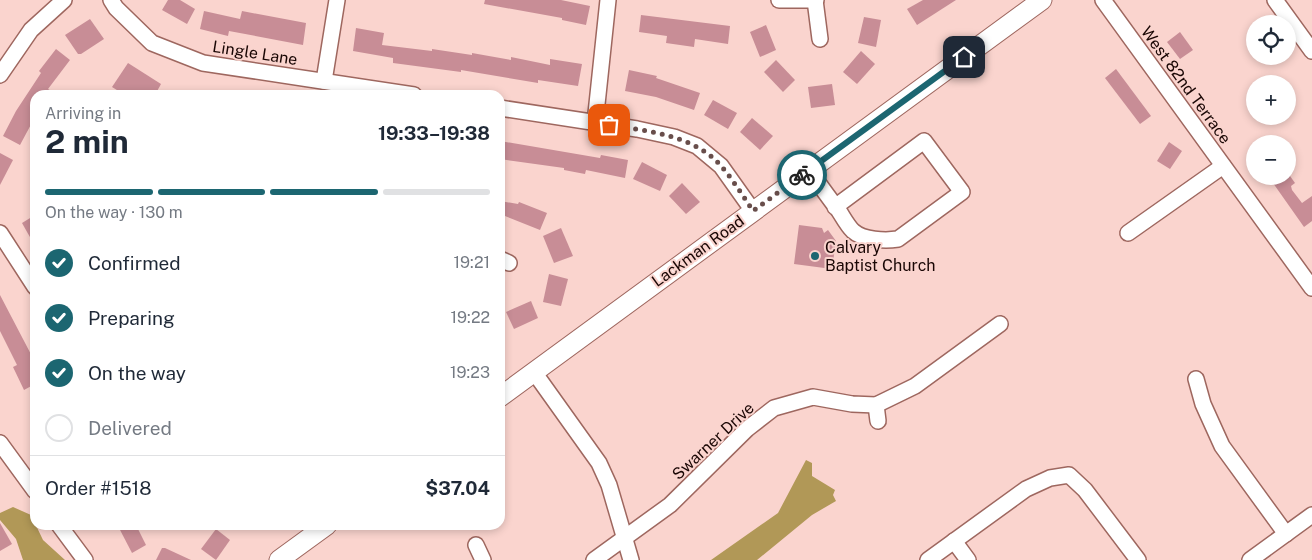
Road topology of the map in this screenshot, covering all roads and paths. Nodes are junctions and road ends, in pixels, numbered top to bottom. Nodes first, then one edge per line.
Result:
1 (64, 0) edge
2 (111, 0) edge
3 (337, 0) edge
4 (608, 0) edge
5 (779, 0) edge
6 (816, 0) edge
7 (1042, 0) edge
8 (1103, 0) edge
9 (1275, 0) edge
10 (820, 39) dead end
11 (1309, 41) edge
12 (0, 75) edge
13 (324, 81) junction
14 (382, 90) edge
15 (505, 109) edge
16 (595, 123) junction
17 (1223, 166) junction
18 (808, 170) junction
19 (835, 207) junction
20 (753, 211) junction
21 (0, 233) edge
22 (1128, 234) dead end
23 (30, 278) edge
24 (1312, 288) edge
25 (1000, 324) dead end
26 (534, 372) junction
27 (1196, 379) dead end
28 (505, 393) edge
29 (876, 405) junction
30 (878, 422) dead end
31 (0, 443) edge
32 (30, 484) edge
33 (1312, 515) edge
34 (63, 530) edge
35 (319, 530) edge
36 (1286, 534) junction
37 (624, 538) junction
38 (954, 541) junction
39 (476, 545) dead end
40 (85, 560) edge
41 (279, 560) edge
42 (483, 560) edge
43 (594, 560) edge
44 (631, 560) edge
45 (928, 560) edge
46 (968, 560) edge
47 (1138, 560) edge
48 (1250, 560) edge

1 - 12 street
2 - 13 street, Lingle Lane
3 - 13 street
4 - 16 street
5 - 6 street
6 - 10 street
7 - 18 main road, Lackman Road
8 - 17 street, West 82nd Terrace
9 - 11 street
13 - 14 street, Lingle Lane
15 - 16 street
16 - 20 street
17 - 22 street, West 82nd Terrace
17 - 24 street, West 82nd Terrace
18 - 19 street
18 - 20 main road, Lackman Road
19 - 19 street
20 - 26 main road, Lackman Road
21 - 23 street
25 - 29 street, Swarner Drive
26 - 28 main road, Lackman Road
26 - 37 street
27 - 36 street
29 - 30 street
29 - 37 street, Swarner Drive
31 - 32 street
33 - 36 street
34 - 40 street
35 - 41 main road
36 - 48 street
37 - 43 street, Swarner Drive
37 - 44 street
38 - 45 street
38 - 46 street
38 - 47 street
39 - 42 street

